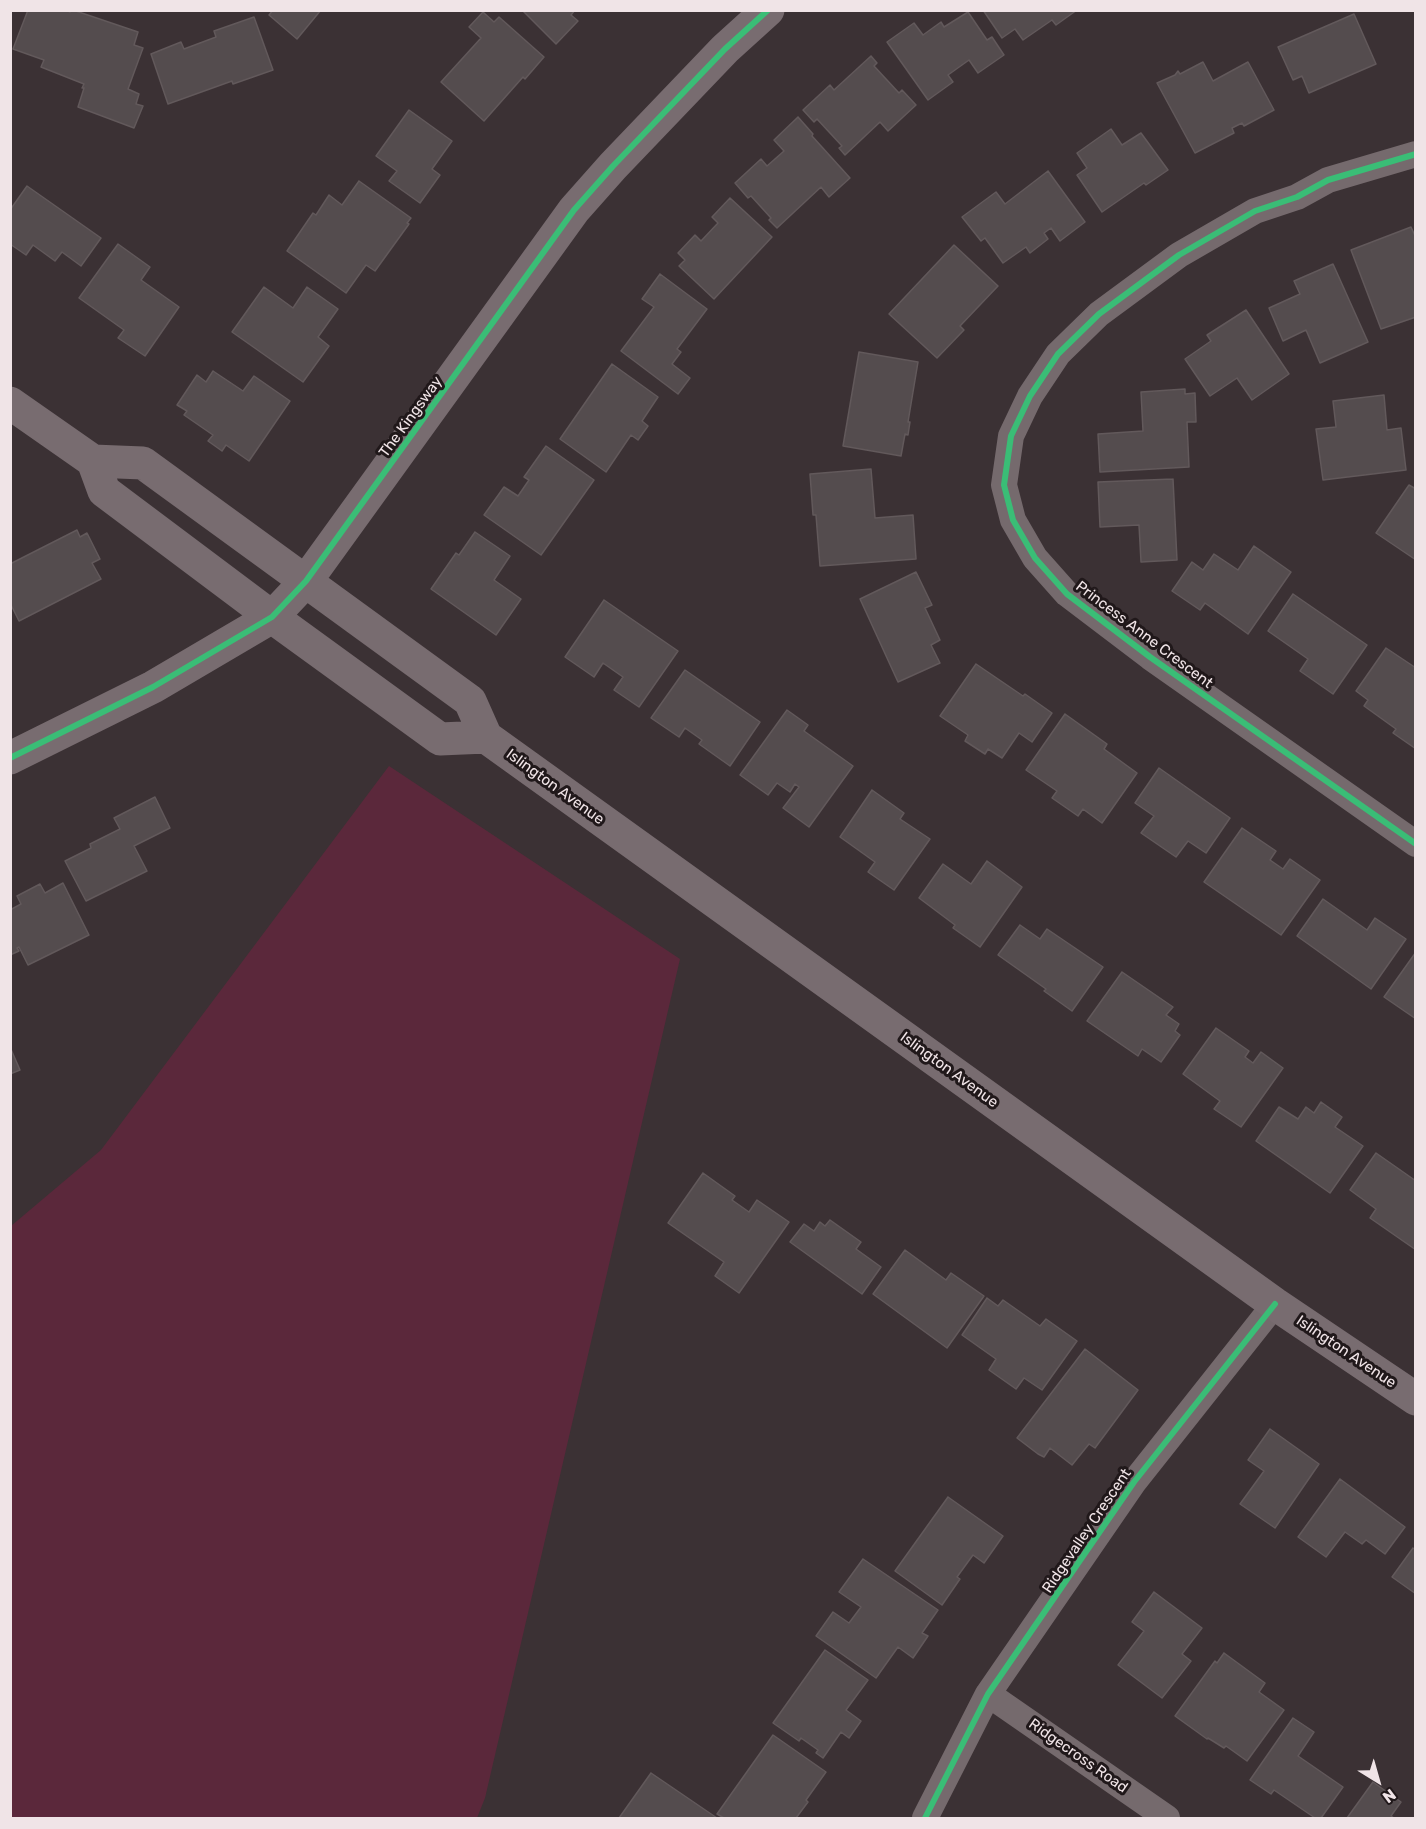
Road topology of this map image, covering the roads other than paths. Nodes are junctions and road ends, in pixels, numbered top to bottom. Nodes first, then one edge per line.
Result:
1 (768, 10) edge
2 (1416, 154) edge
3 (10, 404) edge
4 (93, 461) junction
5 (306, 581) junction
6 (272, 617) junction
7 (486, 737) junction
8 (10, 758) edge
9 (1416, 844) edge
10 (1275, 1304) junction
11 (1416, 1399) edge
12 (988, 1694) junction
13 (925, 1818) edge
14 (1167, 1818) edge

1 - 5 main road, The Kingsway
2 - 9 street, Princess Anne Crescent
3 - 4 main road
4 - 5 main road
4 - 6 main road
5 - 6 main road, The Kingsway
5 - 7 main road
6 - 7 main road
6 - 8 main road, The Kingsway
7 - 10 main road, Islington Avenue
10 - 11 main road, Islington Avenue
10 - 12 street, Ridgevalley Crescent
12 - 13 street, Ridgevalley Crescent
12 - 14 street, Ridgecross Road

